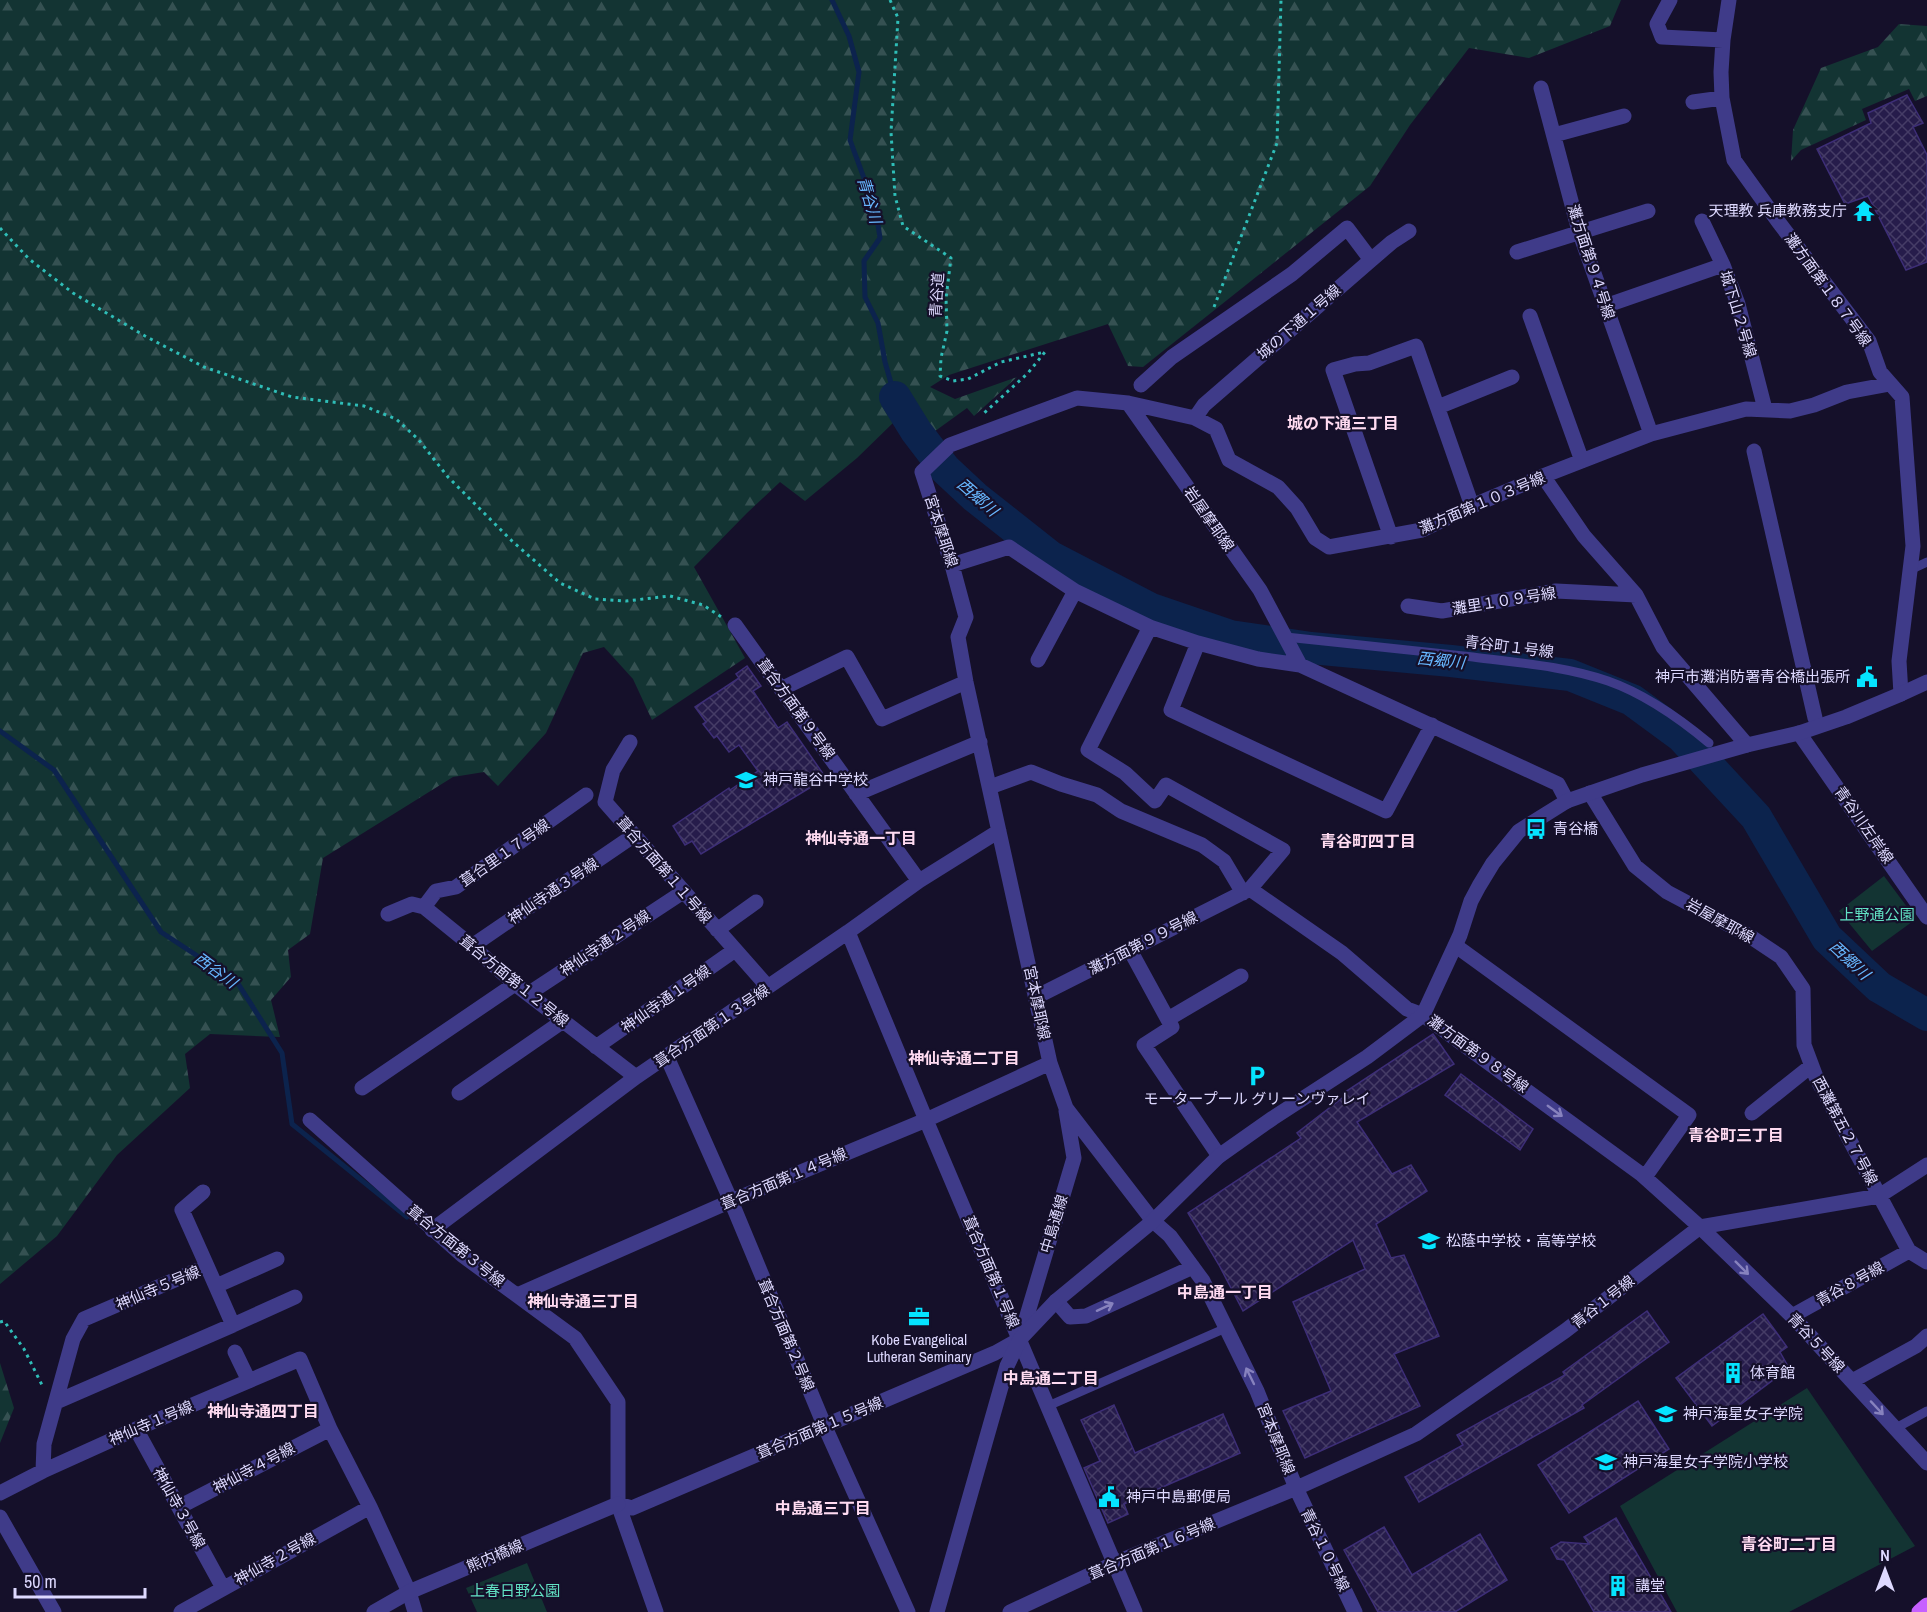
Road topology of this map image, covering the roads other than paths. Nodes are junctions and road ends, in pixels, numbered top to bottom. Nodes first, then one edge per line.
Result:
1 (1670, 0) edge
2 (1729, 0) edge
3 (1723, 40) junction
4 (1541, 88) dead end
5 (1722, 98) junction
6 (1693, 102) dead end
7 (1624, 116) dead end
8 (1554, 135) junction
9 (1648, 210) dead end
10 (1702, 221) dead end
11 (1409, 231) dead end
12 (1579, 231) junction
13 (1517, 252) dead end
14 (1371, 260) junction
15 (1723, 265) junction
16 (1605, 306) junction
17 (1530, 316) dead end
18 (1512, 377) dead end
19 (1890, 384) junction
20 (1141, 385) dead end
21 (1128, 403) junction
22 (1438, 407) junction
23 (1765, 409) junction
24 (1195, 418) junction
25 (1650, 434) junction
26 (1754, 451) dead end
27 (1582, 461) junction
28 (928, 465) joint
29 (1543, 476) junction
30 (1472, 506) junction
31 (1391, 537) junction
32 (1927, 562) edge
33 (952, 565) junction
34 (1910, 570) junction
35 (1076, 591) junction
36 (1636, 595) junction
37 (1408, 606) dead end
38 (735, 625) road end
39 (1150, 627) junction
40 (1287, 637) junction
41 (1198, 643) junction
42 (1038, 660) dead end
43 (1299, 662) junction
44 (966, 682) junction
45 (1927, 682) edge
46 (781, 688) junction
47 (1901, 694) junction
48 (1815, 718) dead end
49 (1432, 724) junction
50 (1799, 733) junction
51 (630, 742) dead end
52 (980, 742) junction
53 (1747, 746) junction
54 (1714, 748) junction
55 (990, 787) junction
56 (1590, 793) junction
57 (856, 794) junction
58 (586, 795) dead end
59 (1567, 801) junction
60 (999, 831) junction
61 (633, 836) junction
62 (919, 881) junction
63 (1927, 887) edge
64 (1246, 891) junction
65 (683, 892) junction
66 (1912, 893) junction
67 (756, 902) dead end
68 (424, 907) junction
69 (388, 915) dead end
70 (1927, 917) edge
71 (717, 930) junction
72 (848, 932) junction
73 (472, 946) junction
74 (1456, 946) junction
75 (735, 950) junction
76 (1130, 950) junction
77 (1241, 976) dead end
78 (515, 984) junction
79 (768, 987) junction
80 (528, 994) junction
81 (1036, 997) junction
82 (1423, 1015) junction
83 (1168, 1019) junction
84 (563, 1021) junction
85 (596, 1047) junction
86 (667, 1057) junction
87 (1050, 1064) junction
88 (1811, 1066) junction
89 (636, 1077) junction
90 (363, 1088) dead end
91 (459, 1093) dead end
92 (1066, 1108) junction
93 (1752, 1113) dead end
94 (310, 1120) dead end
95 (926, 1120) junction
96 (1219, 1156) junction
97 (1927, 1165) edge
98 (1645, 1177) junction
99 (202, 1192) dead end
100 (1879, 1196) junction
101 (731, 1202) junction
102 (1153, 1221) junction
103 (1700, 1227) junction
104 (432, 1230) junction
105 (1909, 1251) junction
106 (277, 1259) dead end
107 (1927, 1262) edge
108 (207, 1266) junction
109 (1193, 1267) junction
110 (216, 1286) junction
111 (517, 1295) junction
112 (295, 1297) dead end
113 (1056, 1301) junction
114 (1792, 1316) junction
115 (233, 1324) junction
116 (1226, 1328) junction
117 (1020, 1339) junction
118 (1925, 1341) edge
119 (235, 1352) dead end
120 (249, 1381) junction
121 (1852, 1381) junction
122 (56, 1402) junction
123 (1048, 1406) junction
124 (1927, 1411) edge
125 (825, 1426) junction
126 (1896, 1428) junction
127 (136, 1429) junction
128 (330, 1429) junction
129 (1927, 1463) edge
130 (43, 1471) junction
131 (1296, 1488) junction
132 (0, 1493) edge
133 (618, 1504) junction
134 (179, 1507) junction
135 (370, 1507) junction
136 (0, 1517) edge
137 (1114, 1563) junction
138 (223, 1588) junction
139 (409, 1592) junction
140 (1927, 1605) edge
141 (54, 1612) edge
142 (181, 1612) edge
143 (374, 1612) edge
144 (415, 1612) edge
145 (656, 1612) edge
146 (908, 1612) edge
147 (937, 1612) edge
148 (1010, 1612) edge
149 (1135, 1612) edge
150 (1355, 1612) edge
151 (1919, 1612) edge

1 - 3 street
2 - 3 street, 灘方面第１８７号線
3 - 5 street, 灘方面第１８７号線
4 - 8 street, 灘方面第９４号線
5 - 6 street
5 - 19 street, 灘方面第１８７号線
7 - 8 street
8 - 12 street, 灘方面第９４号線
9 - 12 street
10 - 15 street, 城下山２号線
11 - 14 street, 城の下通１号線
12 - 13 street
12 - 16 street, 灘方面第９４号線
14 - 20 street
14 - 24 street, 城の下通１号線
15 - 16 street
15 - 23 street, 城下山２号線
16 - 25 street, 灘方面第９４号線
17 - 27 street
18 - 22 street
19 - 23 street, 灘方面第１０３号線
19 - 34 street, 灘方面第１８７号線
21 - 24 street, 灘方面第１０３号線
21 - 28 street, 灘方面第１０３号線
21 - 40 street, 岩屋摩耶線
22 - 30 street
22 - 31 street
23 - 25 street, 灘方面第１０３号線
24 - 31 street, 灘方面第１０３号線
25 - 27 street, 灘方面第１０３号線
26 - 48 street
27 - 29 street, 灘方面第１０３号線
28 - 33 street, 宮本摩耶線
29 - 30 street, 灘方面第１０３号線
29 - 36 street
30 - 31 street, 灘方面第１０３号線
32 - 34 lane
33 - 35 street
33 - 44 street, 宮本摩耶線
34 - 47 street, 灘方面第１８７号線
35 - 39 street
35 - 42 street
36 - 37 street, 灘里１０９号線
36 - 53 street
38 - 46 street, 葺合方面第９号線
39 - 41 street
39 - 64 street
40 - 43 street, 岩屋摩耶線
40 - 54 lane, 青谷町１号線
41 - 43 street
41 - 49 street
43 - 49 street
44 - 46 street
44 - 52 street, 宮本摩耶線
45 - 47 street
46 - 57 street, 葺合方面第９号線
47 - 50 street
49 - 59 street
50 - 53 street
50 - 66 street, 青谷川左岸線
51 - 61 street, 葺合方面第１１号線
52 - 55 street, 宮本摩耶線
52 - 57 street
53 - 54 street
54 - 56 street
55 - 60 street, 宮本摩耶線
55 - 64 street, 灘方面第９８号線
56 - 59 street
56 - 88 street, 岩屋摩耶線
57 - 62 street, 葺合方面第９号線
58 - 68 street, 葺合里１７号線
59 - 74 street
60 - 62 street, 葺合方面第１３号線
60 - 81 street, 宮本摩耶線
61 - 65 street, 葺合方面第１１号線
61 - 73 street, 神仙寺通３号線
62 - 72 street, 葺合方面第１３号線
63 - 66 street
64 - 76 street, 灘方面第９９号線
64 - 82 street, 灘方面第９８号線
65 - 71 street, 葺合方面第１１号線
65 - 80 street, 神仙寺通２号線
66 - 70 street, 青谷川左岸線
67 - 71 street
68 - 69 street
68 - 73 street, 葺合方面第１２号線
71 - 75 street, 葺合方面第１１号線
72 - 79 street, 葺合方面第１３号線
72 - 95 street, 葺合方面第１号線
73 - 78 street, 葺合方面第１２号線
74 - 82 street
74 - 98 street
75 - 79 street, 葺合方面第１１号線
75 - 85 street, 神仙寺通１号線
76 - 81 street, 灘方面第９９号線
76 - 83 street
77 - 83 street
78 - 80 street, 葺合方面第１２号線
78 - 90 street
79 - 86 street, 葺合方面第１３号線
80 - 84 street, 葺合方面第１２号線
81 - 87 street, 宮本摩耶線
82 - 96 street
82 -> 98 street, 灘方面第９８号線
83 - 96 street
84 - 85 street, 葺合方面第１２号線
84 - 91 street
85 - 89 street, 葺合方面第１２号線
86 - 89 street, 葺合方面第１３号線
86 - 101 street, 葺合方面第２号線
87 - 92 street, 宮本摩耶線
87 - 95 street, 葺合方面第１４号線
88 - 93 street
88 - 100 street, 西灘第五２７号線
89 - 104 street, 葺合方面第１３号線
92 - 102 street, 宮本摩耶線
92 - 117 street, 中島通線
94 - 104 street, 葺合方面第３号線
95 - 101 street, 葺合方面第１４号線
95 - 117 street, 葺合方面第１号線
96 - 102 street
97 - 100 street, 青谷１号線
98 - 103 street, 灘方面第９８号線
99 - 108 street
100 - 103 street, 青谷１号線
100 - 105 street, 西灘第五２７号線
101 - 111 street, 葺合方面第１４号線
101 - 125 street, 葺合方面第２号線
102 - 109 street, 宮本摩耶線
102 - 113 street
103 -> 114 street, 青谷５号線
103 - 131 street, 青谷１号線
104 - 111 street, 葺合方面第３号線
105 - 107 street
105 - 114 street, 青谷８号線
106 - 110 street
108 - 110 street, 神仙寺５号線
108 - 122 street, 神仙寺５号線
113 -> 109 street
109 - 116 street, 宮本摩耶線
110 - 115 street, 神仙寺５号線
111 - 133 street, 葺合方面第３号線
112 - 115 street
113 - 117 street
114 - 121 street, 青谷５号線
115 - 122 street
116 - 123 lane
131 -> 116 street, 宮本摩耶線
117 - 123 street, 葺合方面第１号線
117 - 125 street, 葺合方面第１５号線
117 - 147 street
118 - 121 street
119 - 120 street
120 - 127 street, 神仙寺１号線
120 - 128 street, 神仙寺１号線
121 -> 126 street, 青谷５号線
122 - 130 street, 神仙寺５号線
123 - 137 street, 葺合方面第１号線
124 - 126 lane
125 - 133 street, 葺合方面第１５号線
125 - 146 street, 葺合方面第２号線
126 - 129 street, 青谷５号線
127 - 130 street, 神仙寺１号線
127 - 134 street, 神仙寺３号線
128 - 134 street, 神仙寺４号線
128 - 135 street, 神仙寺１号線
130 - 132 street, 神仙寺１号線
131 - 137 street, 葺合方面第１６号線
131 - 150 street, 青谷１０号線
133 - 139 street, 熊内橋線
133 - 145 street, 葺合方面第３号線
134 - 138 street, 神仙寺３号線
135 - 138 street, 神仙寺２号線
135 - 139 street, 神仙寺１号線
136 - 141 street
137 - 148 street, 葺合方面第１６号線
137 - 149 street, 葺合方面第１号線
138 - 142 street, 神仙寺２号線
139 - 143 street, 熊内橋線
139 - 144 street, 神仙寺１号線
140 - 151 main road

